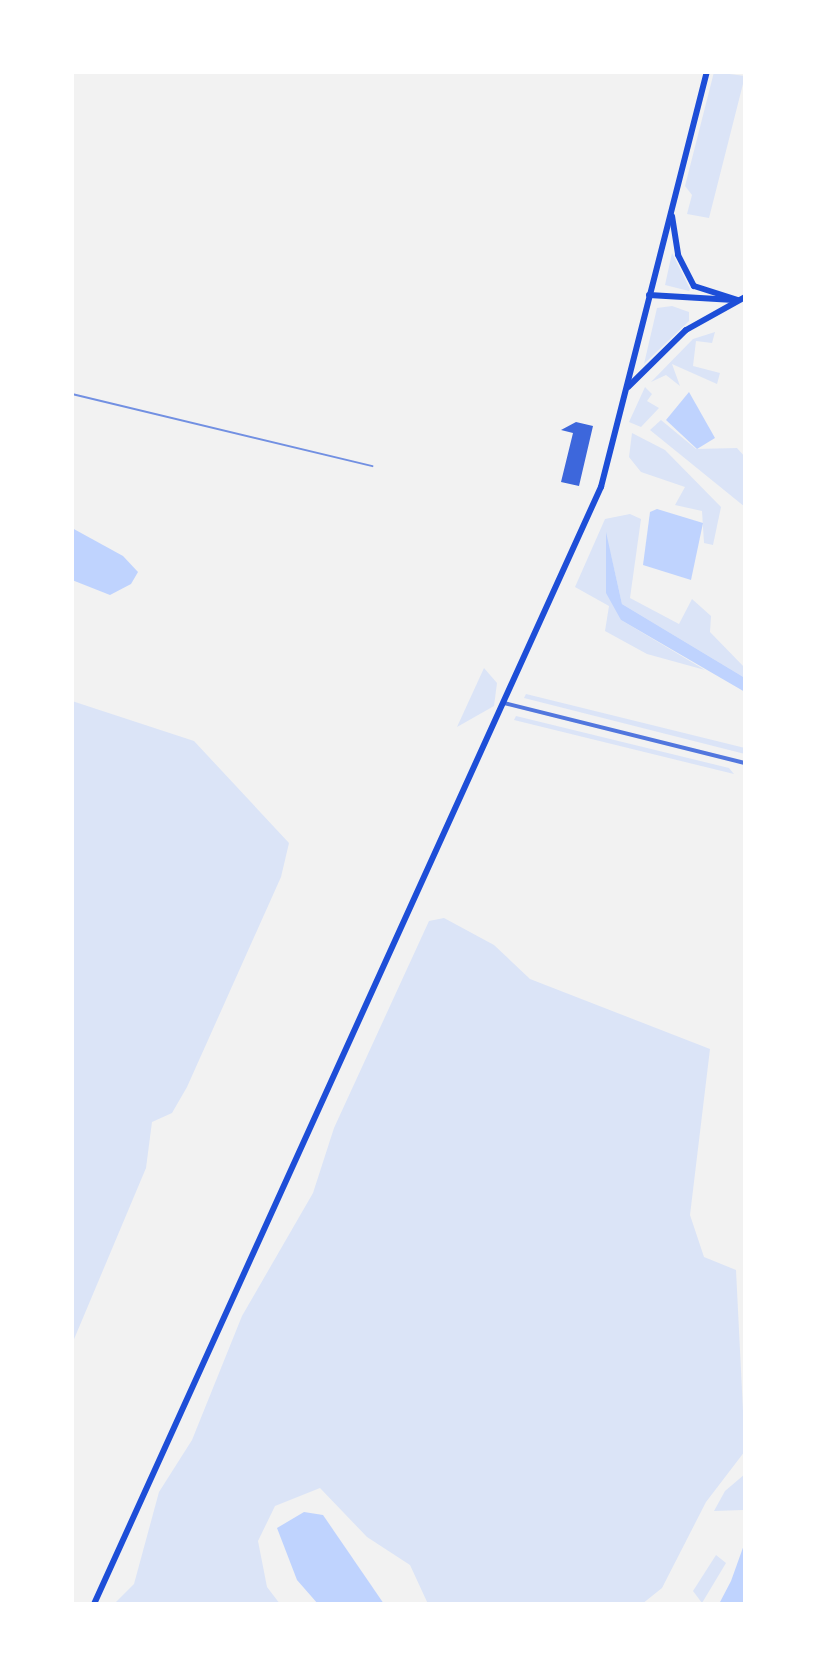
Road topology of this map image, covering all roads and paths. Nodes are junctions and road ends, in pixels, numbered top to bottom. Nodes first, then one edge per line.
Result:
1 (707, 72) edge
2 (673, 206) junction
3 (649, 295) junction
4 (741, 298) edge
5 (628, 387) junction
6 (504, 703) junction
7 (745, 763) edge
8 (94, 1604) edge

1 - 2 main road
2 - 3 main road
2 - 4 main road
3 - 4 main road
3 - 5 main road
4 - 5 main road
5 - 6 main road
6 - 7 street
6 - 8 main road

